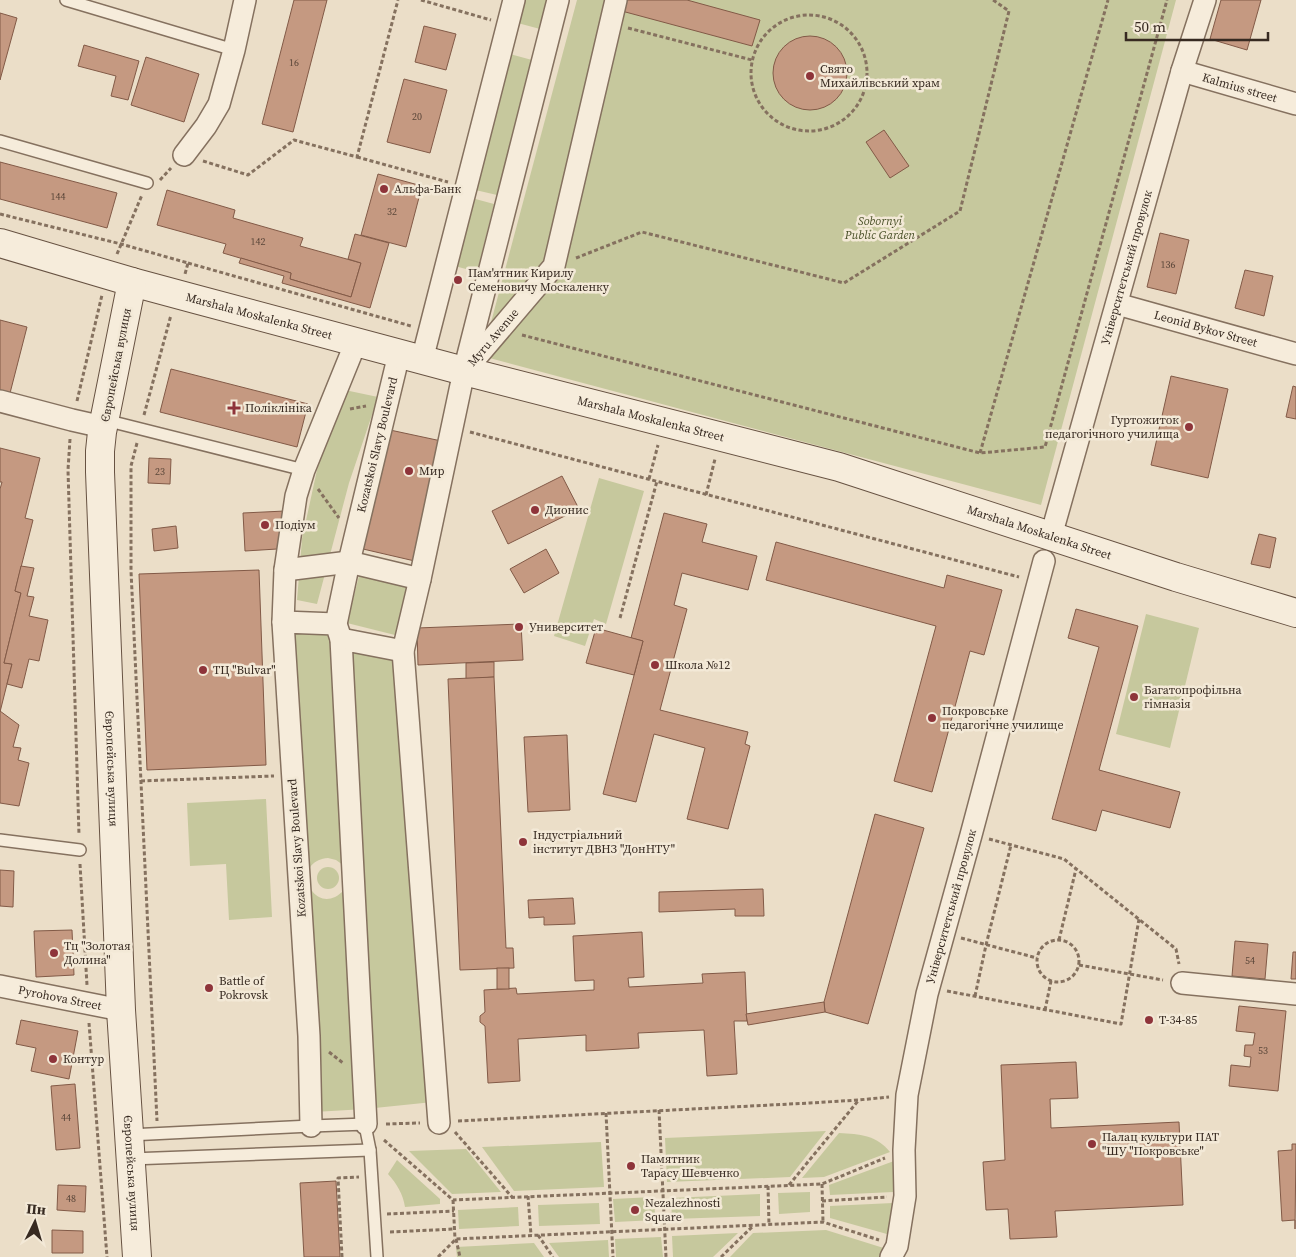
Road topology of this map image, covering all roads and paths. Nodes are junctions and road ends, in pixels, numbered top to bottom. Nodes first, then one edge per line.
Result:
1 (66, 0) edge
2 (245, 0) edge
3 (398, 0) edge
4 (421, 0) edge
5 (514, 0) edge
6 (558, 0) edge
7 (616, 0) edge
8 (993, 0) edge
9 (1108, 0) edge
10 (1167, 0) edge
11 (1204, 0) edge
12 (610, 23) junction
13 (508, 24) junction
14 (234, 50) junction
15 (752, 60) junction
16 (1182, 71) junction
17 (1296, 104) edge
18 (0, 141) edge
19 (184, 155) junction
20 (357, 157) junction
21 (147, 183) junction
22 (466, 186) junction
23 (0, 214) edge
24 (0, 243) edge
25 (121, 244) junction
26 (188, 263) junction
27 (554, 266) junction
28 (120, 278) junction
29 (178, 294) junction
30 (1116, 304) junction
31 (500, 329) junction
32 (429, 331) junction
33 (356, 342) junction
34 (1296, 354) edge
35 (411, 357) junction
36 (464, 371) junction
37 (0, 401) edge
38 (388, 402) junction
39 (327, 413) junction
40 (72, 420) junction
41 (104, 424) junction
42 (452, 428) junction
43 (140, 429) junction
44 (658, 445) dead end
45 (980, 453) junction
46 (715, 460) dead end
47 (304, 470) junction
48 (649, 480) junction
49 (656, 481) junction
50 (706, 495) junction
51 (354, 539) junction
52 (1047, 549) junction
53 (349, 562) junction
54 (285, 570) junction
55 (420, 579) junction
56 (1038, 582) junction
57 (1296, 613) edge
58 (620, 618) dead end
59 (283, 622) junction
60 (338, 632) junction
61 (403, 651) junction
62 (292, 775) junction
63 (141, 781) junction
64 (971, 835) junction
65 (0, 840) edge
66 (1011, 845) junction
67 (80, 850) junction
68 (1076, 869) junction
69 (1139, 919) junction
70 (944, 934) junction
71 (1059, 940) junction
72 (986, 944) junction
73 (1037, 958) junction
74 (1079, 965) junction
75 (1130, 974) junction
76 (1051, 981) junction
77 (1182, 983) junction
78 (0, 986) edge
79 (929, 988) junction
80 (1296, 994) edge
81 (975, 996) junction
82 (89, 1004) junction
83 (121, 1010) junction
84 (1045, 1010) junction
85 (309, 1036) junction
86 (364, 1079) junction
87 (907, 1095) junction
88 (858, 1100) junction
89 (659, 1110) junction
90 (606, 1113) junction
91 (442, 1122) junction
92 (366, 1124) junction
93 (311, 1126) junction
94 (158, 1134) junction
95 (130, 1147) junction
96 (370, 1150) junction
97 (904, 1150) junction
98 (372, 1176) junction
99 (822, 1184) junction
100 (789, 1185) junction
101 (768, 1186) junction
102 (663, 1191) junction
103 (609, 1193) junction
104 (528, 1196) junction
105 (905, 1196) junction
106 (512, 1197) junction
107 (453, 1200) junction
108 (822, 1201) junction
109 (454, 1211) junction
110 (374, 1215) junction
111 (823, 1222) junction
112 (754, 1225) junction
113 (769, 1225) junction
114 (455, 1229) junction
115 (665, 1229) junction
116 (611, 1232) junction
117 (376, 1233) junction
118 (531, 1235) junction
119 (537, 1235) junction
120 (456, 1239) junction
121 (894, 1251) edge
122 (107, 1257) edge
123 (137, 1257) edge
124 (342, 1257) edge
125 (377, 1257) edge
126 (438, 1257) edge
127 (460, 1257) edge
128 (553, 1257) edge
129 (613, 1257) edge
130 (666, 1257) edge
131 (721, 1257) edge

1 - 14 lane
2 - 14 street
3 - 20 path
4 - 13 path
5 - 13 street
6 - 36 street, Myru Avenue
7 - 12 street, Myru Avenue
8 - 27 path
9 - 45 path
10 - 45 path
11 - 16 street, Університетський провулок
12 - 15 path
12 - 27 street, Myru Avenue
13 - 22 street
14 - 19 street
15 - 15 path
16 - 17 street, Kalmius street
16 - 30 street, Університетський провулок
18 - 21 lane
19 - 20 path
19 - 21 path
20 - 22 path
21 - 25 path
22 - 32 street
23 - 25 path
24 - 28 street, Marshala Moskalenka Street
25 - 26 path
25 - 28 path
26 - 29 path
26 - 32 path
27 - 31 street, Myru Avenue
28 - 29 street, Marshala Moskalenka Street
28 - 40 path
28 - 41 street, Європейська вулиця
29 - 33 street, Marshala Moskalenka Street
29 - 43 path
30 - 34 street, Leonid Bykov Street
30 - 52 street, Університетський провулок
31 - 36 street, Myru Avenue
31 - 45 path
32 - 35 street
33 - 35 street, Marshala Moskalenka Street
33 - 39 street, Kozatskoi Slavy Boulevard
35 - 36 street, Marshala Moskalenka Street
35 - 38 street, Kozatskoi Slavy Boulevard
36 - 42 street
36 - 52 street, Marshala Moskalenka Street
37 - 40 street
38 - 39 path
38 - 51 street, Kozatskoi Slavy Boulevard
39 - 47 street, Kozatskoi Slavy Boulevard
40 - 41 street
40 - 67 path
41 - 43 lane
41 - 83 street, Європейська вулиця
42 - 48 path
42 - 55 street
43 - 47 lane
43 - 63 path
44 - 48 path
46 - 50 path
47 - 51 path
47 - 54 street, Kozatskoi Slavy Boulevard
48 - 49 path
49 - 50 path
49 - 58 path
50 - 56 path
51 - 53 street, Kozatskoi Slavy Boulevard
52 - 56 street, Університетський провулок
52 - 57 street, Marshala Moskalenka Street
53 - 54 street
53 - 55 street
53 - 60 street, Kozatskoi Slavy Boulevard
54 - 59 street, Kozatskoi Slavy Boulevard
55 - 61 street
56 - 64 street, Університетський провулок
59 - 60 street
59 - 62 street, Kozatskoi Slavy Boulevard
60 - 61 street
60 - 86 street, Kozatskoi Slavy Boulevard
61 - 91 street
62 - 63 path
62 - 85 street, Kozatskoi Slavy Boulevard
63 - 94 path
64 - 66 path
64 - 70 street, Університетський провулок
65 - 67 lane
66 - 68 path
66 - 72 path
67 - 82 path
68 - 69 path
68 - 71 path
69 - 75 path
69 - 77 path
70 - 72 path
70 - 79 street, Університетський провулок
71 - 73 path
71 - 74 path
72 - 73 path
72 - 81 path
73 - 76 path
74 - 75 path
74 - 76 path
75 - 77 path
75 - 84 path
76 - 84 path
77 - 80 street
78 - 82 street, Pyrohova Street
79 - 81 path
79 - 87 street, Університетський провулок
81 - 84 path
82 - 83 street, Pyrohova Street
82 - 122 path
83 - 95 street, Європейська вулиця
85 - 86 path
85 - 93 street, Kozatskoi Slavy Boulevard
86 - 92 street, Kozatskoi Slavy Boulevard
87 - 88 path
87 - 97 street, Університетський провулок
88 - 89 path
88 - 100 path
89 - 90 path
89 - 102 path
90 - 91 path
90 - 103 path
91 - 92 path
91 - 106 path
92 - 93 lane
92 - 96 lane
92 - 107 path
93 - 94 lane
94 - 95 lane
95 - 96 lane
95 - 123 street, Європейська вулиця
96 - 98 lane
97 - 99 path
97 - 105 street, Університетський провулок
98 - 110 lane
98 - 124 path
99 - 100 path
99 - 108 path
100 - 101 path
101 - 102 path
101 - 113 path
102 - 103 path
102 - 115 path
103 - 104 path
103 - 116 path
104 - 106 path
104 - 118 path
105 - 108 path
105 - 121 street, Університетський провулок
106 - 107 path
107 - 109 path
108 - 111 path
109 - 110 path
109 - 114 path
110 - 117 lane
111 - 113 path
111 - 121 path
112 - 113 path
112 - 115 path
112 - 131 path
114 - 117 path
114 - 120 path
115 - 116 path
115 - 130 path
116 - 119 path
116 - 129 path
117 - 125 lane
118 - 119 path
118 - 120 path
119 - 128 path
120 - 126 path
120 - 127 path

